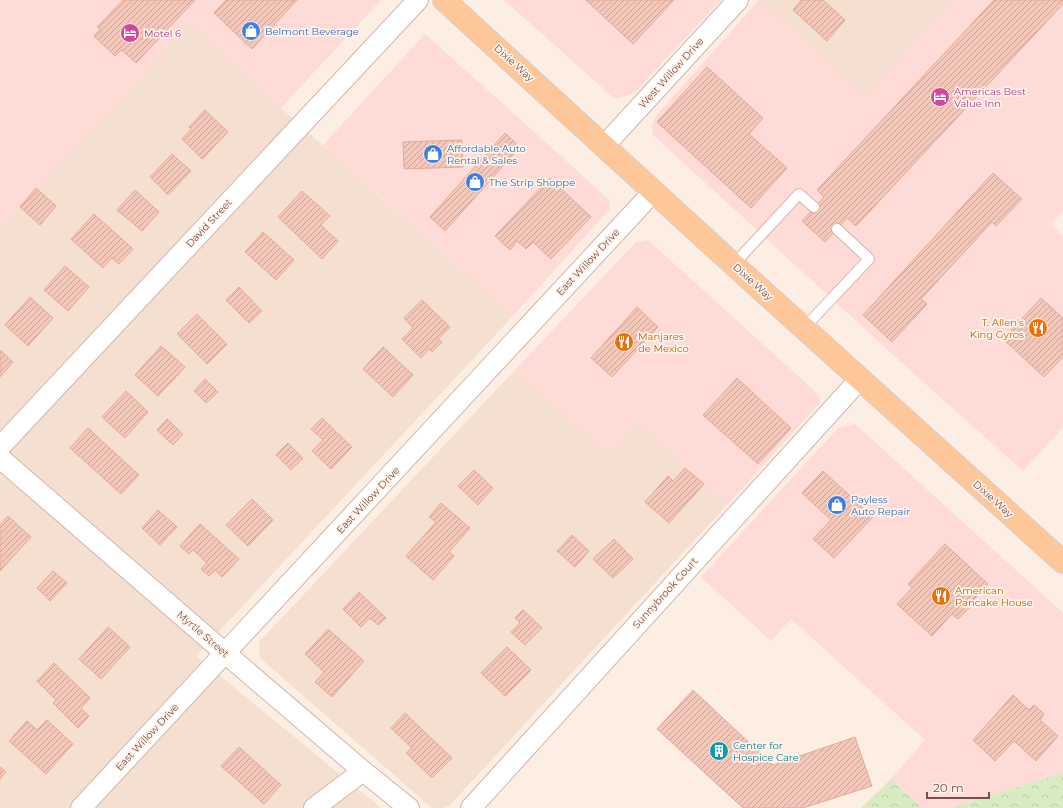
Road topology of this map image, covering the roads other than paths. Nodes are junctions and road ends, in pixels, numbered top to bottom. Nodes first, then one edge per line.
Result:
1 (418, 0) edge
2 (444, 0) edge
3 (738, 0) edge
4 (604, 146) junction
5 (654, 191) junction
6 (814, 208) dead end
7 (837, 229) dead end
8 (734, 264) junction
9 (804, 328) junction
10 (860, 379) junction
11 (0, 447) edge
12 (0, 458) edge
13 (1063, 562) edge
14 (225, 654) junction
15 (363, 771) junction
16 (81, 808) edge
17 (314, 808) edge
18 (409, 808) edge
19 (471, 808) edge

1 - 11 street, David Street
2 - 4 main road, Dixie Way
3 - 4 street, West Willow Drive
4 - 5 main road, Dixie Way
5 - 8 main road, Dixie Way
5 - 14 street, East Willow Drive
6 - 8 lane
7 - 9 lane
8 - 9 main road, Dixie Way
9 - 10 main road, Dixie Way
10 - 13 main road, Dixie Way
10 - 19 street, Sunnybrook Court
12 - 14 street, Myrtle Street
14 - 15 street, Myrtle Street
14 - 16 street, East Willow Drive
15 - 17 street
15 - 18 street, Myrtle Street

